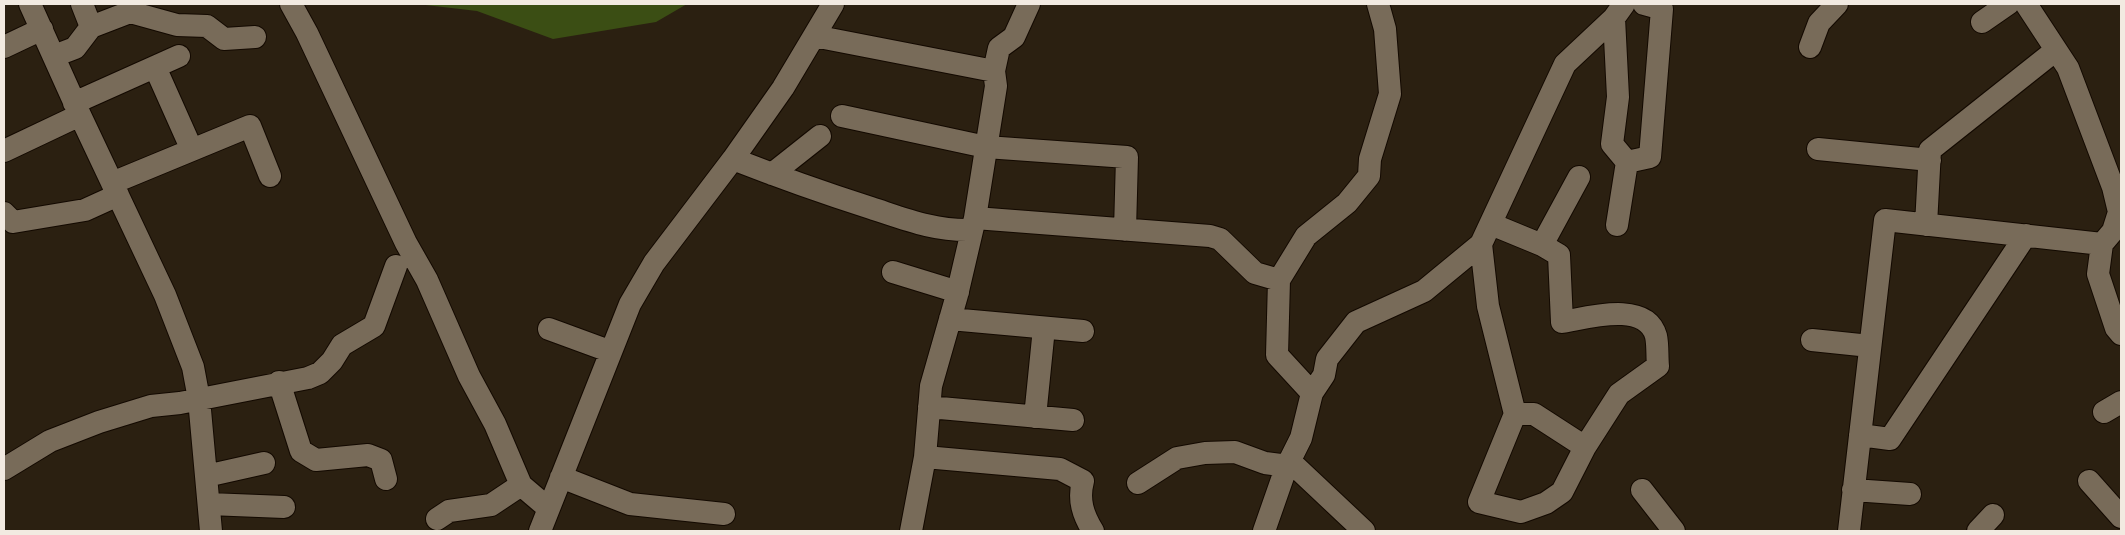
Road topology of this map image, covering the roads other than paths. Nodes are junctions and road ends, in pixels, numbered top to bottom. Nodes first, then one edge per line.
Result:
1 (30, 4) edge
2 (82, 4) edge
3 (291, 4) edge
4 (833, 4) edge
5 (1029, 4) edge
6 (1378, 4) edge
7 (1644, 4) edge
8 (1837, 4) edge
9 (2008, 4) edge
10 (2026, 4) edge
11 (130, 8) edge
12 (1619, 11) edge
13 (1982, 22) dead end
14 (91, 27) junction
15 (42, 29) junction
16 (814, 36) junction
17 (255, 37) dead end
18 (4, 47) edge
19 (1810, 47) dead end
20 (2056, 50) junction
21 (54, 56) junction
22 (179, 56) dead end
23 (155, 67) junction
24 (994, 71) junction
25 (77, 109) junction
26 (842, 116) dead end
27 (820, 136) dead end
28 (986, 147) junction
29 (1818, 149) dead end
30 (192, 150) junction
31 (4, 152) edge
32 (733, 159) junction
33 (1930, 160) junction
34 (1627, 162) junction
35 (772, 174) junction
36 (270, 176) dead end
37 (1579, 177) dead end
38 (115, 189) junction
39 (4, 213) edge
40 (973, 224) junction
41 (1491, 224) junction
42 (1617, 225) dead end
43 (1926, 225) junction
44 (1125, 230) junction
45 (2026, 235) junction
46 (1481, 244) junction
47 (2102, 244) junction
48 (1542, 245) junction
49 (396, 266) dead end
50 (893, 272) dead end
51 (1279, 280) junction
52 (958, 292) junction
53 (950, 319) junction
54 (1044, 328) junction
55 (548, 329) dead end
56 (1083, 331) dead end
57 (2121, 334) edge
58 (1812, 340) dead end
59 (1870, 346) junction
60 (609, 351) junction
61 (280, 382) junction
62 (1312, 393) junction
63 (199, 399) junction
64 (929, 407) junction
65 (1515, 414) junction
66 (1035, 417) junction
67 (1073, 420) dead end
68 (1860, 436) junction
69 (1585, 447) junction
70 (925, 457) junction
71 (264, 463) dead end
72 (1286, 468) junction
73 (4, 469) edge
74 (206, 476) junction
75 (562, 477) junction
76 (386, 478) dead end
77 (2089, 481) dead end
78 (1138, 483) dead end
79 (521, 485) junction
80 (1642, 490) dead end
81 (1853, 490) junction
82 (1910, 494) dead end
83 (209, 504) junction
84 (284, 507) dead end
85 (548, 508) junction
86 (724, 514) dead end
87 (2121, 517) edge
88 (437, 519) dead end
89 (211, 531) edge
90 (540, 531) edge
91 (911, 531) edge
92 (1093, 531) edge
93 (1264, 531) edge
94 (1364, 531) edge
95 (1674, 531) edge
96 (1849, 531) edge

1 - 15 street
2 - 14 street
3 - 79 street
4 - 16 street
5 - 24 street
6 - 51 street
7 - 34 street
8 - 19 street
9 - 13 street
10 - 20 street
11 - 14 street
11 - 17 street
12 - 34 street
12 - 41 street
14 - 21 street
15 - 18 street
15 - 21 street
16 - 24 street
16 - 32 street
20 - 33 street
20 - 47 street
21 - 25 street
22 - 23 street
23 - 25 street
23 - 30 street
24 - 28 street
25 - 31 street
25 - 38 street
26 - 28 street
27 - 35 street
28 - 40 street
28 - 44 street
29 - 33 street
30 - 36 street
30 - 38 street
32 - 35 street
32 - 60 street
33 - 43 street
34 - 42 street
35 - 40 street
37 - 48 street
38 - 39 street
38 - 63 street
40 - 44 street
40 - 52 street
41 - 46 street
41 - 48 street
43 - 45 street
43 - 59 street
44 - 51 street
45 - 47 street
45 - 68 street
46 - 62 street
46 - 65 street
47 - 57 street
48 - 69 street
49 - 61 street
50 - 52 street
51 - 62 street
52 - 53 street
53 - 54 street
53 - 64 street
54 - 56 street
54 - 66 street
55 - 60 street
58 - 59 street
59 - 68 street
60 - 75 street
61 - 63 street
61 - 76 street
62 - 72 street
63 - 73 street
63 - 74 street
64 - 66 street
64 - 70 street
65 - 69 street
65 - 69 street
66 - 67 street
68 - 81 street
70 - 91 street
70 - 92 street
71 - 74 street
72 - 78 street
72 - 93 street
72 - 94 street
74 - 83 street
75 - 85 street
75 - 86 street
77 - 87 street
79 - 85 street
79 - 88 street
80 - 95 street
81 - 82 street
81 - 96 street
83 - 84 street
83 - 89 street
85 - 90 street

